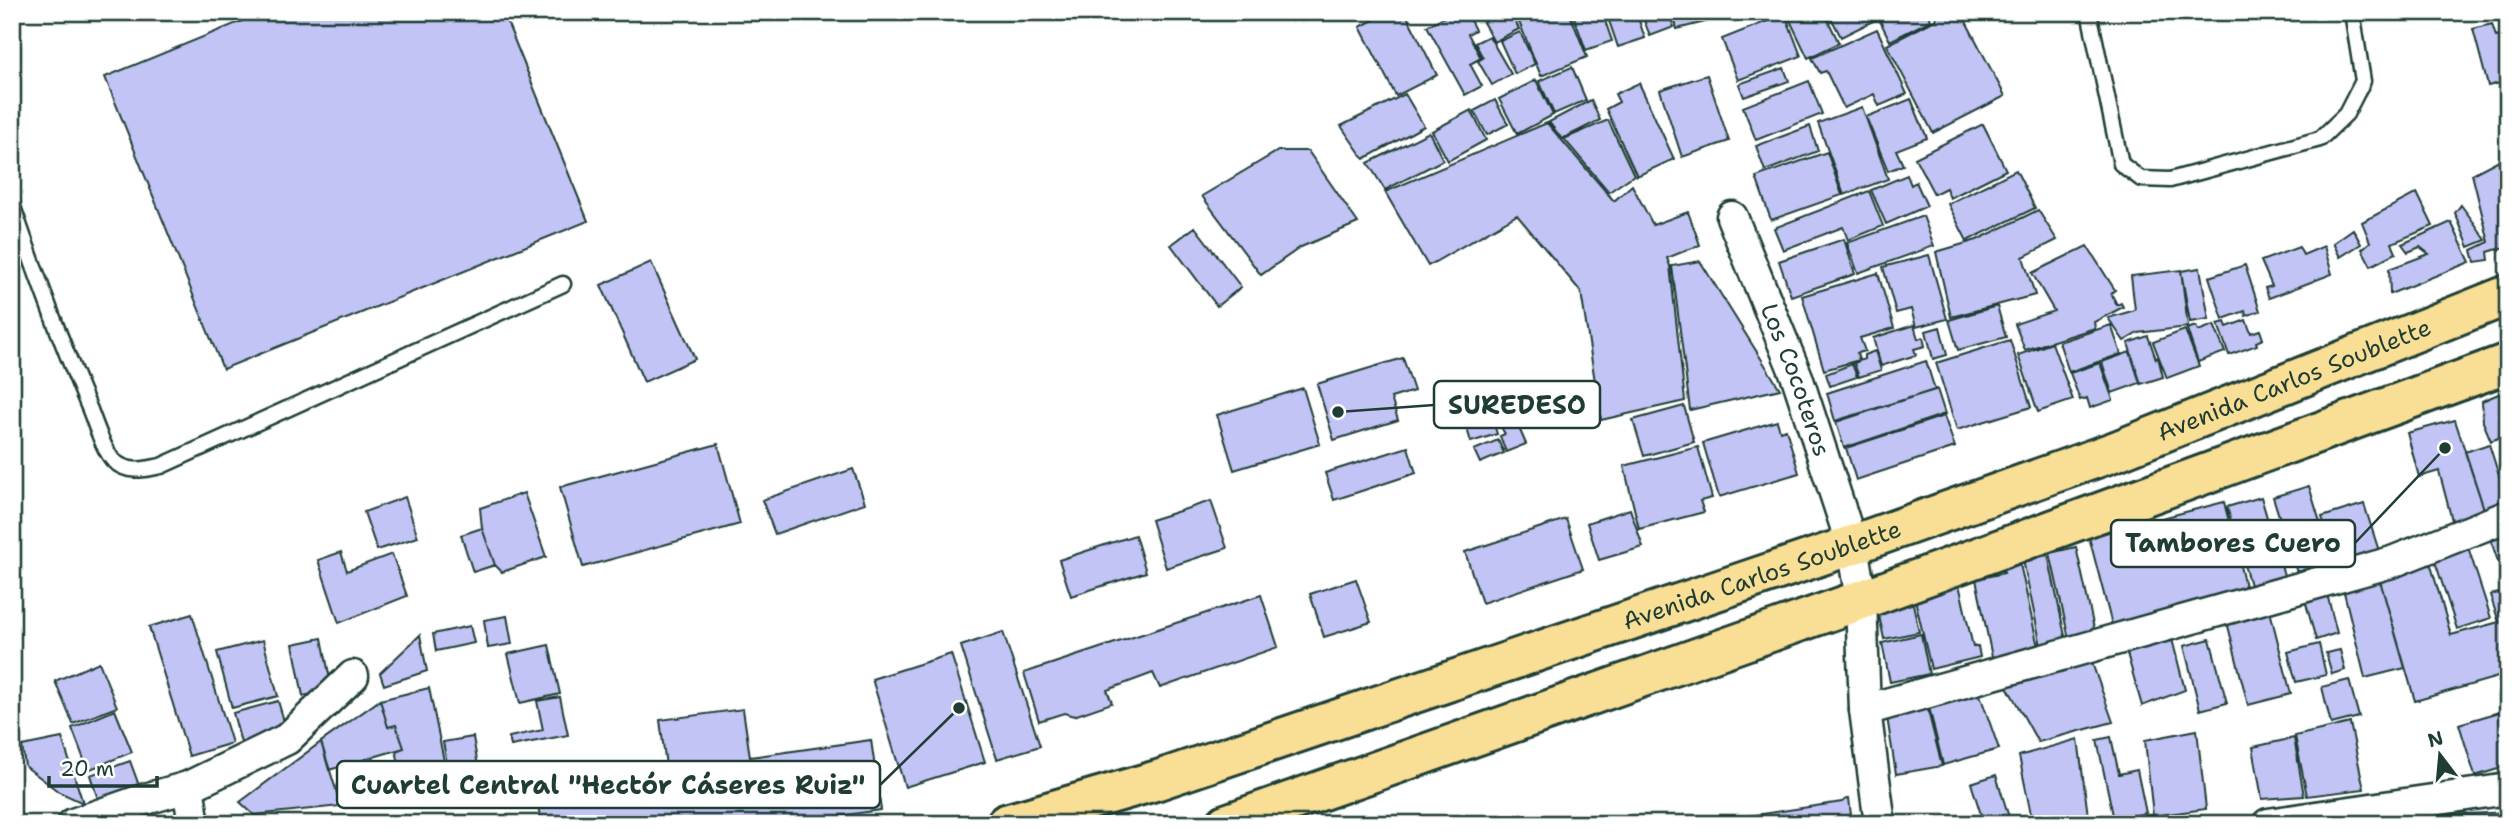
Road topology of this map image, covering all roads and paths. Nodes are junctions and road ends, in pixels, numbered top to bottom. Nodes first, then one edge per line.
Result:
1 (2089, 12) edge
2 (2352, 12) edge
3 (12, 204) edge
4 (1732, 216) dead end
5 (563, 284) dead end
6 (2508, 295) edge
7 (2508, 363) edge
8 (2508, 516) edge
9 (1852, 545) junction
10 (1861, 600) junction
11 (353, 676) dead end
12 (1865, 710) junction
13 (188, 787) junction
14 (2508, 789) edge
15 (73, 824) edge
16 (194, 824) edge
17 (1006, 824) edge
18 (1226, 824) edge
19 (1880, 824) edge
20 (2268, 824) edge

1 - 2 lane
3 - 5 lane
4 - 9 street, Los Cocoteros
6 - 9 main road, Avenida Carlos Soublette
7 - 10 main road
8 - 12 street
9 - 10 street, Los Cocoteros
9 - 17 main road, Avenida Carlos Soublette
10 - 12 street, Los Cocoteros
10 - 18 main road
11 - 13 street
12 - 19 street, Los Cocoteros
13 - 15 street
13 - 16 street
14 - 20 street

